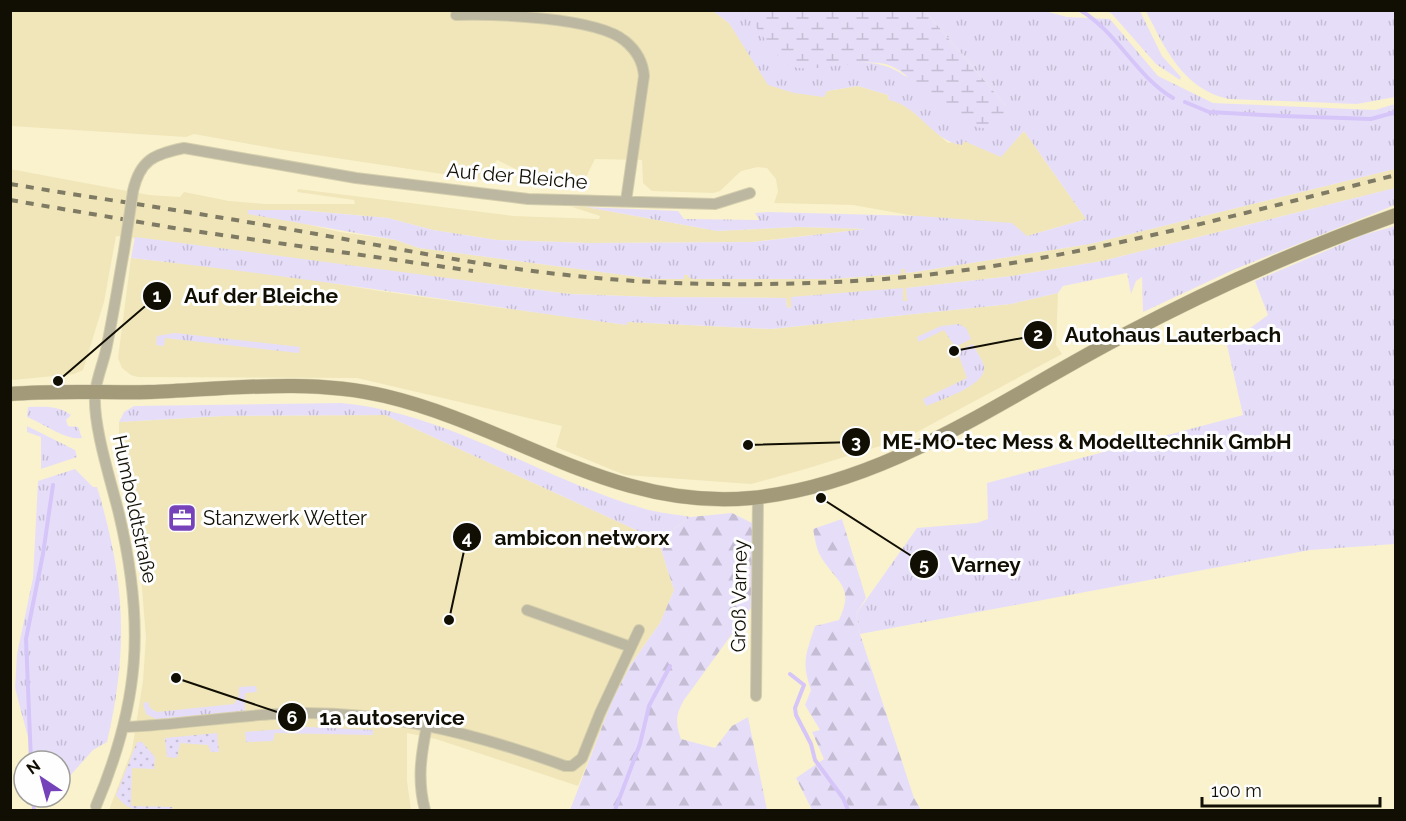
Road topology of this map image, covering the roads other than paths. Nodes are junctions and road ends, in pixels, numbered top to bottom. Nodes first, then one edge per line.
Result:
1 (456, 15) dead end
2 (750, 193) dead end
3 (626, 201) junction
4 (1395, 215) edge
5 (10, 394) edge
6 (95, 394) junction
7 (758, 496) junction
8 (527, 610) dead end
9 (639, 630) dead end
10 (631, 647) junction
11 (756, 696) dead end
12 (427, 725) junction
13 (125, 727) junction
14 (96, 806) dead end
15 (424, 810) edge

1 - 3 street
2 - 3 street, Auf der Bleiche
3 - 6 street, Auf der Bleiche, bridge
4 - 7 main road
5 - 6 main road
6 - 7 main road
6 - 13 street, Humboldtstraße
7 - 11 street, Groß Varney
8 - 10 street
9 - 10 street
10 - 12 street
12 - 13 street
12 - 15 street
13 - 14 street, Humboldtstraße

